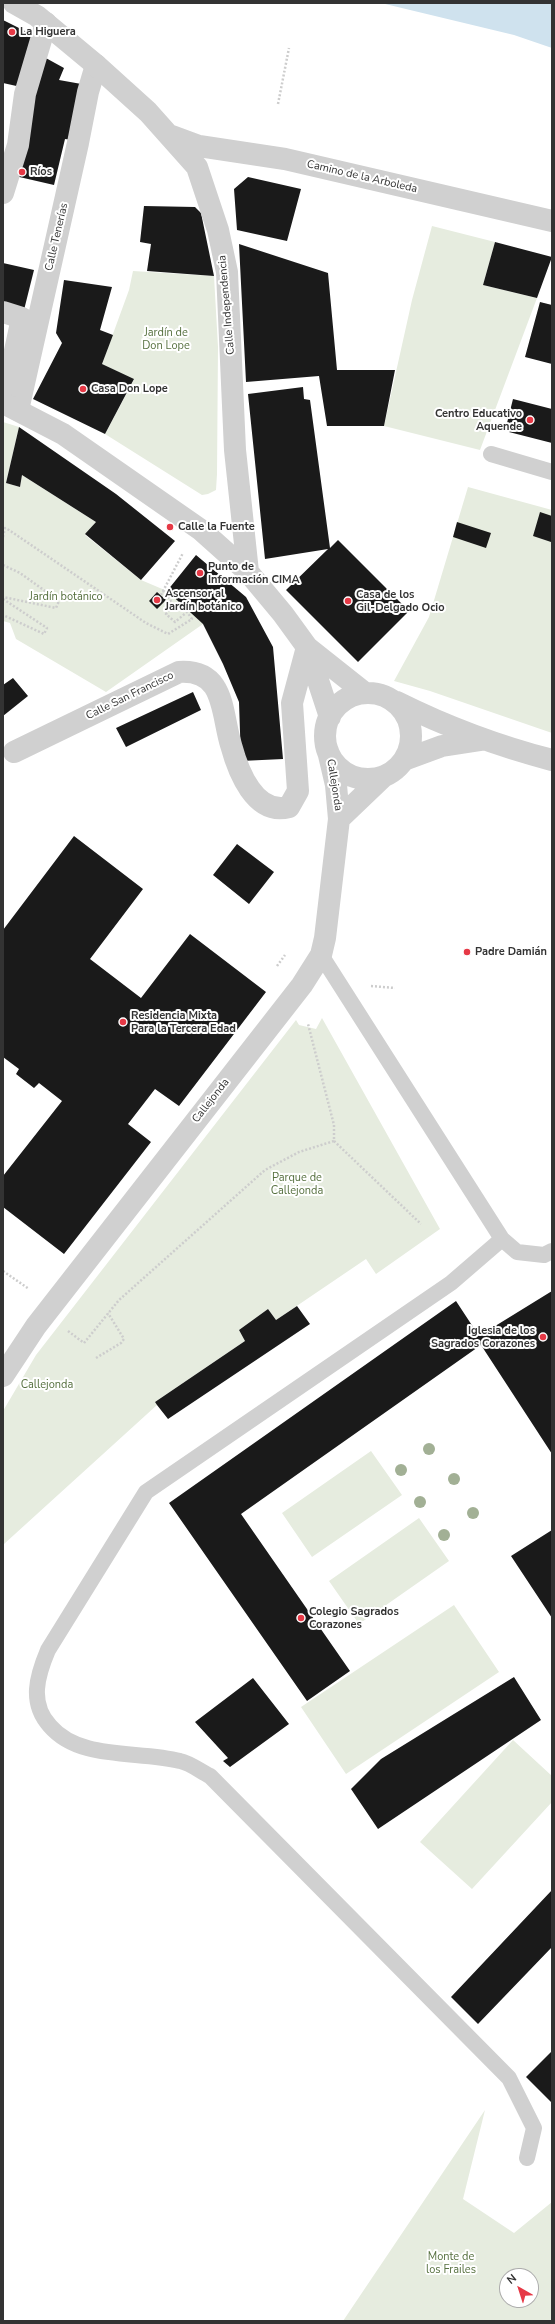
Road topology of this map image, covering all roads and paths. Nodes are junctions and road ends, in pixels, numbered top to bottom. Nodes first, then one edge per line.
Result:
1 (14, 3) edge
2 (46, 23) junction
3 (289, 48) dead end
4 (96, 65) junction
5 (278, 104) dead end
6 (171, 136) junction
7 (11, 144) edge
8 (3, 193) edge
9 (552, 221) edge
10 (3, 312) edge
11 (6, 396) edge
12 (491, 454) dead end
13 (552, 472) edge
14 (242, 504) junction
15 (201, 530) junction
16 (3, 537) edge
17 (3, 565) edge
18 (248, 572) junction
19 (163, 591) junction
20 (161, 595) dead end
21 (3, 598) edge
22 (3, 614) edge
23 (307, 648) junction
24 (375, 694) junction
25 (330, 717) junction
26 (482, 740) junction
27 (328, 751) junction
28 (14, 752) dead end
29 (404, 760) junction
30 (552, 760) edge
31 (384, 776) junction
32 (339, 819) junction
33 (321, 955) junction
34 (367, 986) dead end
35 (394, 988) dead end
36 (306, 1021) dead end
37 (334, 1141) junction
38 (421, 1224) dead end
39 (502, 1239) junction
40 (552, 1251) edge
41 (3, 1271) edge
42 (26, 1287) dead end
43 (108, 1313) junction
44 (45, 1315) junction
45 (96, 1358) dead end
46 (3, 1376) edge
47 (527, 2158) dead end

1 - 2 street, Calle Independencia
2 - 4 street, Calle Independencia
2 - 7 street
3 - 5 path
4 - 6 street, Calle Independencia
4 - 11 street, Calle Tenerías
6 - 9 street, Camino de la Arboleda
6 - 14 street, Calle Independencia
7 - 8 street
10 - 11 street
11 - 15 street
12 - 13 lane
14 - 15 street
14 - 18 street, Calle Independencia
15 - 18 street
15 - 19 path
16 - 19 path
17 - 21 path
18 - 23 street
19 - 20 path
21 - 22 path
23 - 24 street
23 - 25 street
23 - 28 street, Calle San Francisco
24 - 25 street
24 - 26 street
24 - 29 street
25 - 27 street, Callejonda
26 - 29 street
26 - 30 street
27 - 31 street
27 - 32 street, Callejonda
29 - 31 street, Callejonda
31 - 32 street, Callejonda
32 - 33 street, Callejonda
33 - 39 lane
33 - 44 street, Callejonda
34 - 35 path
36 - 37 path
37 - 38 path
37 - 43 path
39 - 40 lane
39 - 47 lane
41 - 42 path
43 - 44 path
43 - 45 path
44 - 46 street, Callejonda

